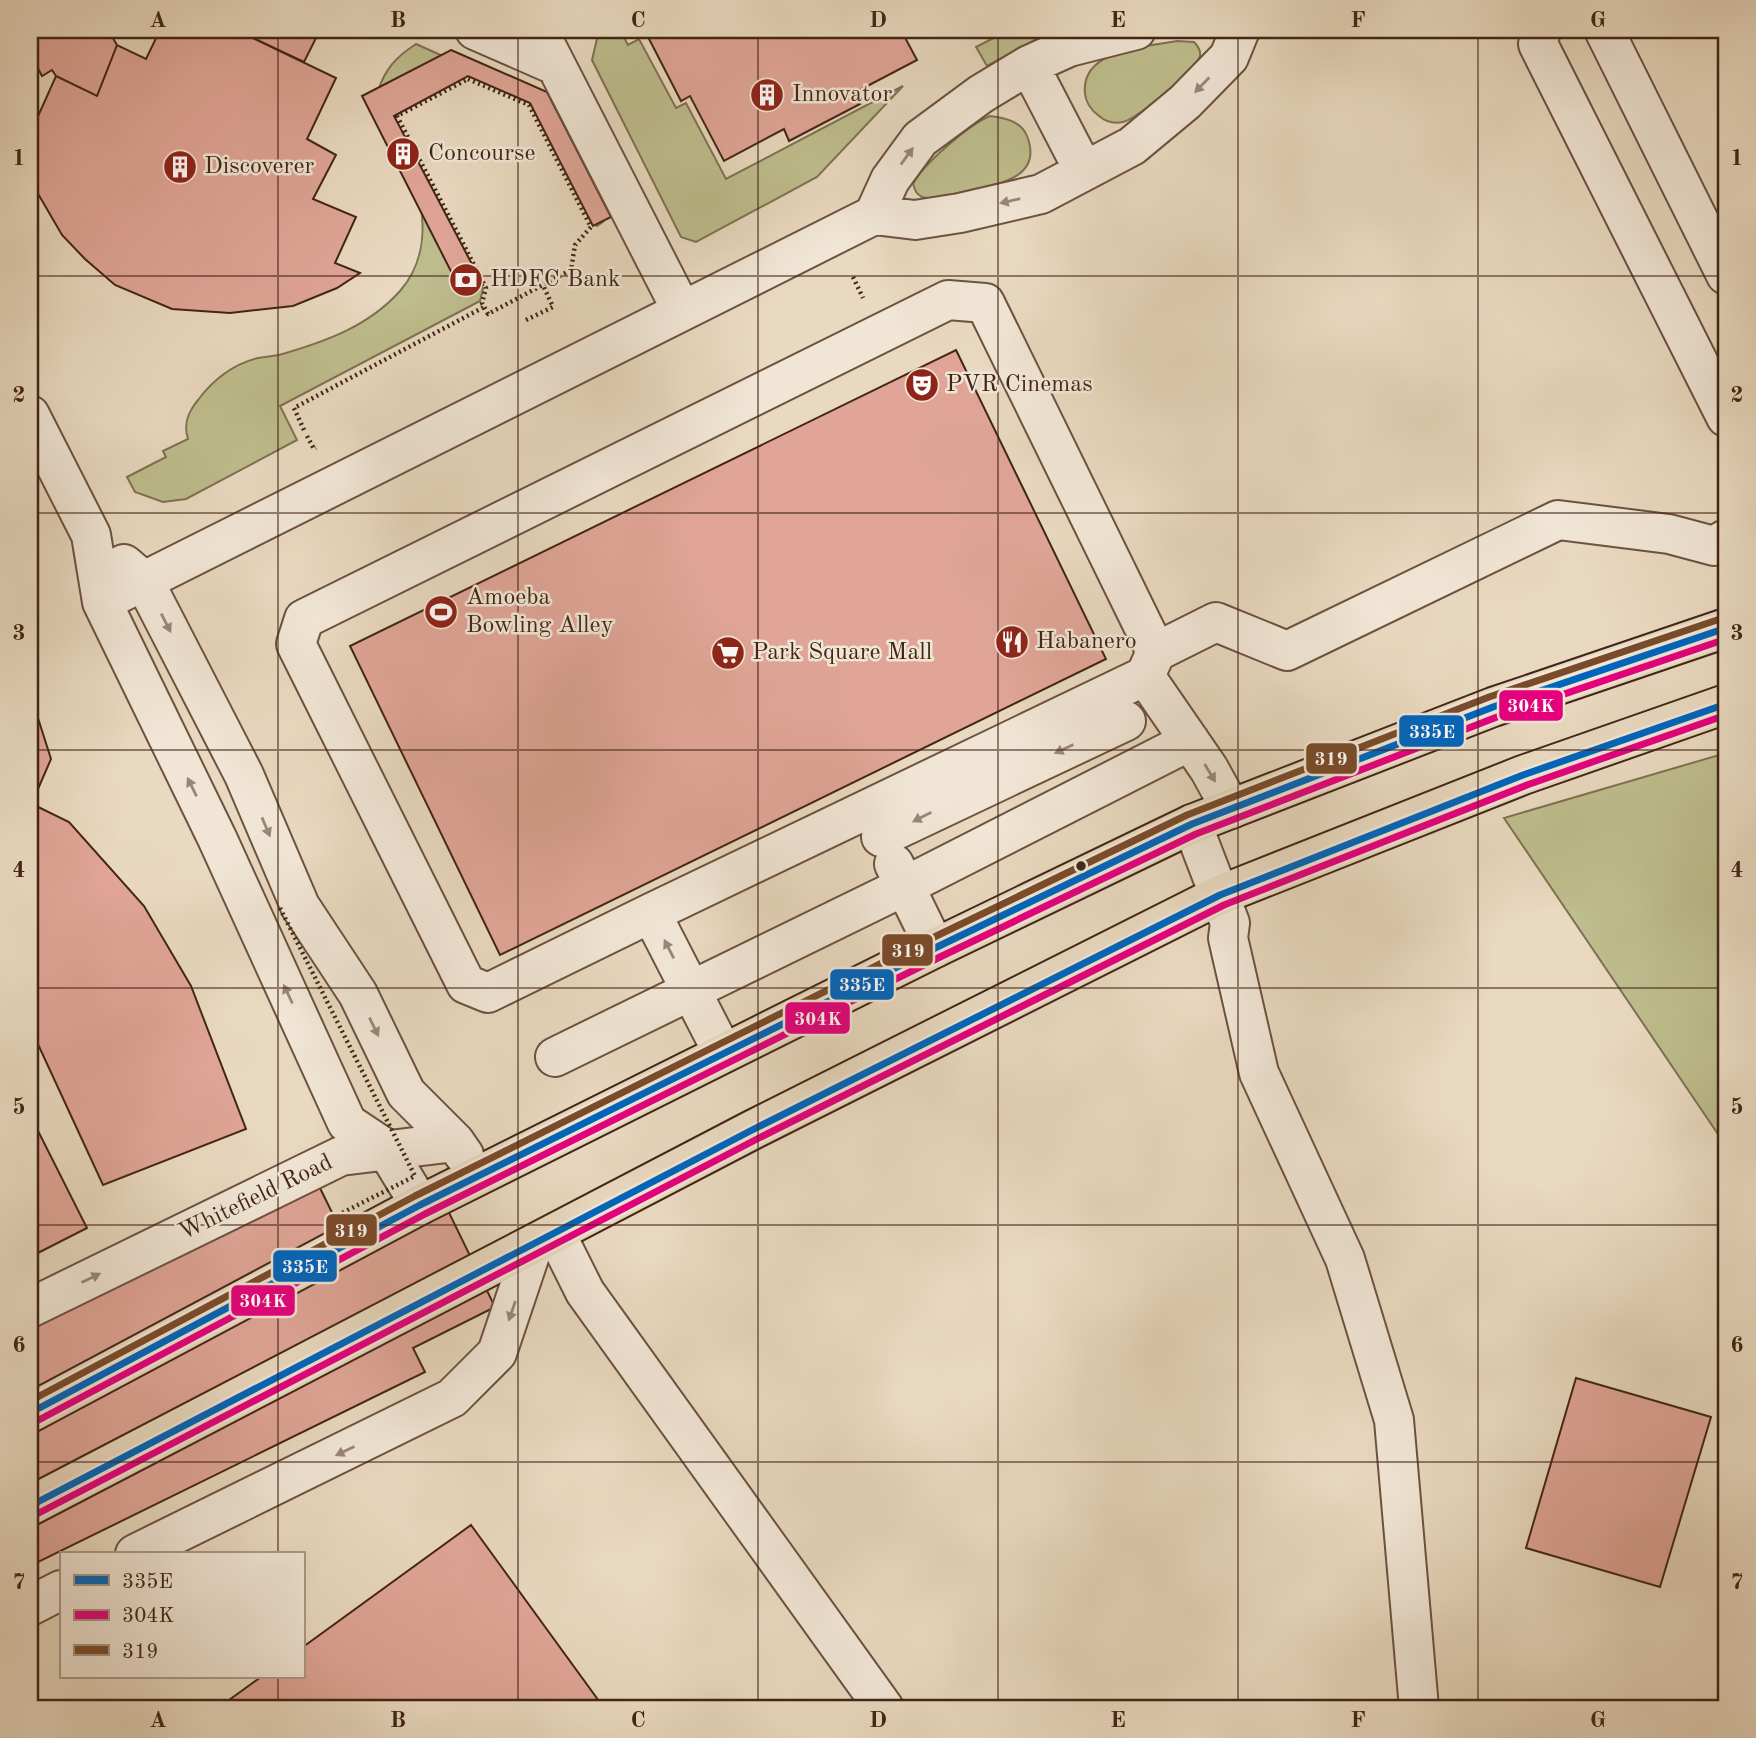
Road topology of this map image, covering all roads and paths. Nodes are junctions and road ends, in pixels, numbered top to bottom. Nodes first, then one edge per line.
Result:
1 (475, 30) edge
2 (538, 30) edge
3 (1136, 30) edge
4 (1240, 30) edge
5 (1541, 30) edge
6 (1604, 30) edge
7 (555, 65) junction
8 (1029, 65) junction
9 (1084, 171) junction
10 (874, 215) junction
11 (1726, 275) edge
12 (543, 285) junction
13 (484, 307) junction
14 (682, 311) junction
15 (526, 320) dead end
16 (30, 415) edge
17 (1726, 417) edge
18 (314, 449) dead end
19 (91, 535) junction
20 (1726, 539) edge
21 (144, 581) junction
22 (102, 602) junction
23 (1726, 628) edge
24 (1150, 664) junction
25 (1726, 704) edge
26 (1126, 721) dead end
27 (1190, 741) junction
28 (1231, 809) junction
29 (874, 823) junction
30 (1192, 824) junction
31 (905, 886) junction
32 (1220, 895) junction
33 (280, 908) dead end
34 (651, 913) junction
35 (935, 948) junction
36 (690, 990) junction
37 (723, 1053) junction
38 (555, 1058) dead end
39 (455, 1142) junction
40 (386, 1149) junction
41 (478, 1177) junction
42 (420, 1205) junction
43 (334, 1217) dead end
44 (545, 1240) junction
45 (30, 1308) edge
46 (30, 1413) edge
47 (30, 1506) edge
48 (139, 1552) edge
49 (60, 1591) edge
50 (30, 1606) edge
51 (884, 1708) edge
52 (1419, 1708) edge

1 - 7 street
2 - 7 street
3 - 8 street
4 -> 9 street
5 - 17 street
6 - 11 street
7 - 14 street
8 - 9 street
10 -> 8 street
9 -> 10 street
10 - 14 street
12 - 13 path
12 - 13 path
12 - 15 path
13 - 18 path
14 - 21 street
16 - 19 street
19 - 21 street
19 - 22 street
20 - 24 street
21 - 22 street
21 -> 39 street
40 -> 22 street
23 - 28 main road
24 - 27 street
24 - 29 street
24 - 34 street
25 - 32 main road
26 -> 29 street
27 -> 28 street
27 - 31 street
28 - 30 main road
29 - 31 street
29 - 34 street
30 - 32 street
30 - 35 main road
31 - 35 street
31 - 36 street
32 - 44 main road
32 - 52 street
33 - 43 path, bridge
36 -> 34 street
35 - 37 main road
36 - 37 street
36 - 38 street
37 - 41 main road
39 - 40 street, Whitefield Road
39 - 41 street
40 - 42 street
45 -> 40 street, Whitefield Road
41 - 42 main road
42 - 46 main road
44 - 47 main road
44 -> 48 street
44 - 51 street
49 - 50 street

